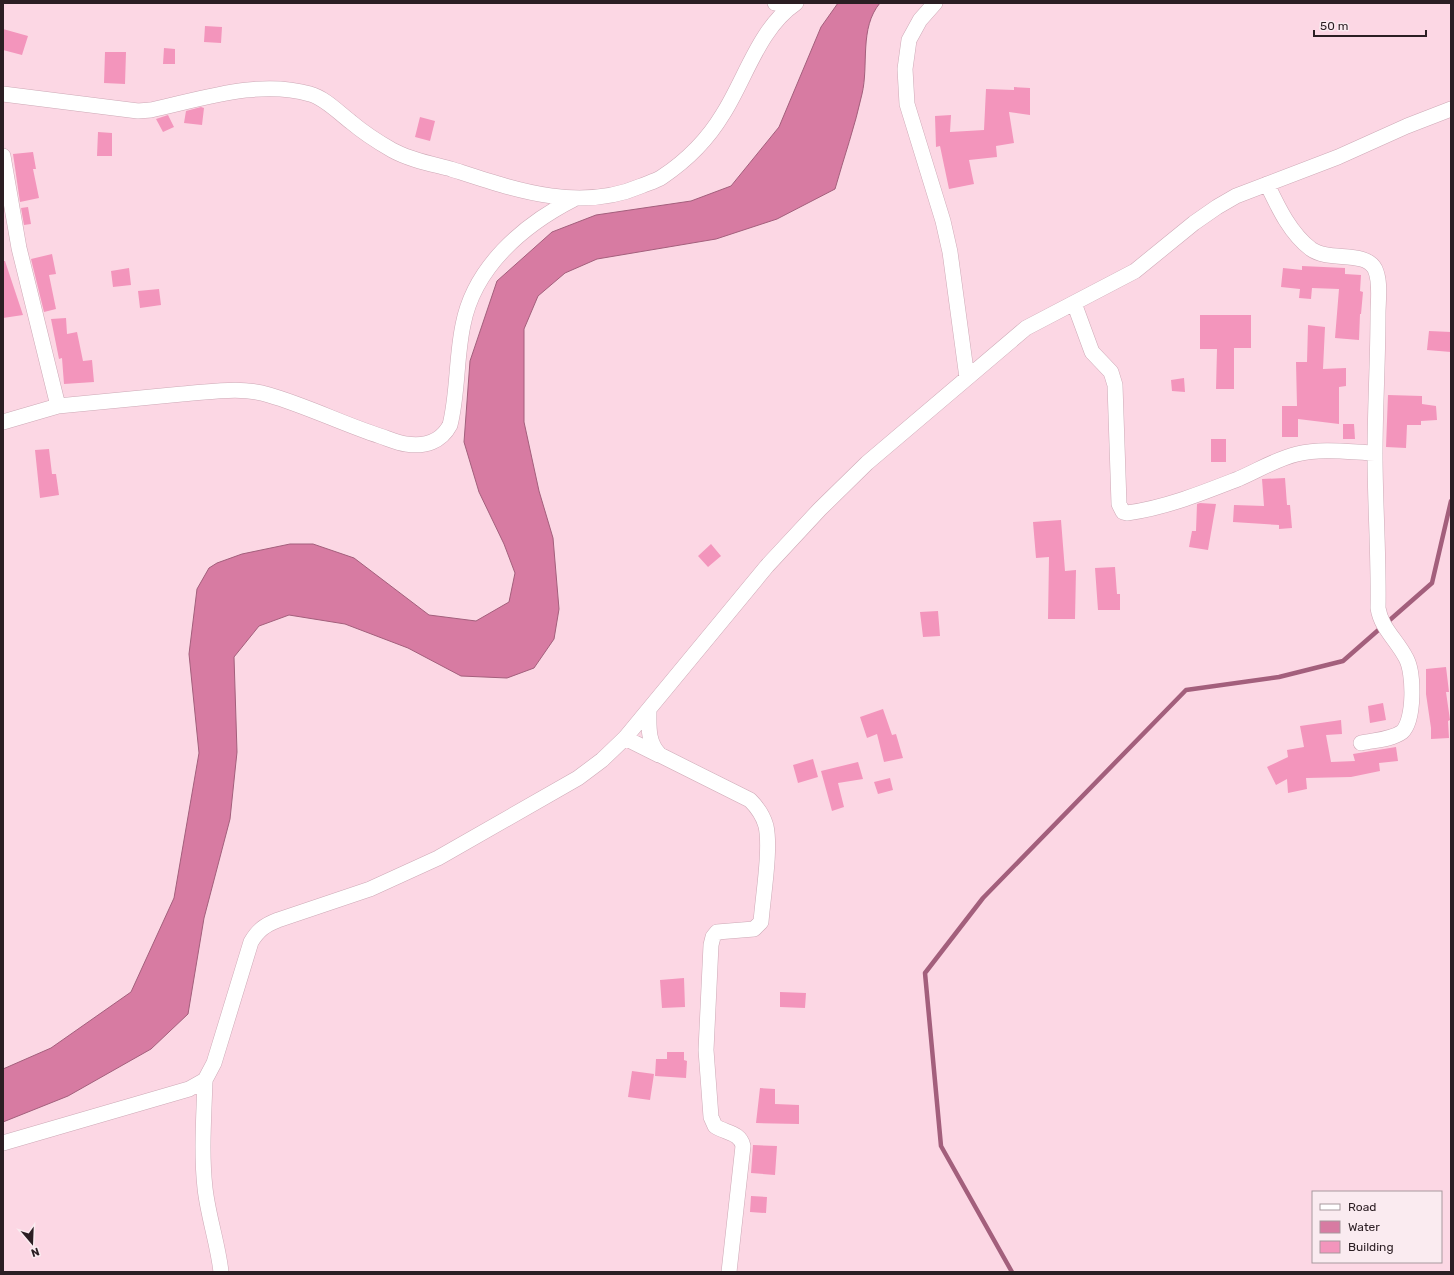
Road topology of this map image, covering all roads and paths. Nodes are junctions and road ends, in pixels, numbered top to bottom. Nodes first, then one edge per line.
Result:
1 (775, 3) edge
2 (934, 3) edge
3 (794, 4) edge
4 (3, 94) edge
5 (1451, 109) edge
6 (3, 156) edge
7 (1267, 184) junction
8 (576, 199) junction
9 (1074, 304) junction
10 (967, 378) junction
11 (58, 406) junction
12 (3, 422) edge
13 (1375, 453) junction
14 (649, 709) junction
15 (625, 738) junction
16 (1361, 743) dead end
17 (660, 755) junction
18 (205, 1080) junction
19 (3, 1143) edge
20 (221, 1272) edge
21 (729, 1272) edge

1 - 3 street
2 - 10 street
3 - 8 street
4 - 8 street
5 - 7 street
6 - 11 street
7 - 9 street
7 - 13 street
8 - 11 street
9 - 10 street
9 - 13 street
10 - 14 street
11 - 12 street
13 - 16 street
14 - 15 street
14 - 17 street
15 - 17 street
15 - 18 street
17 - 21 street
18 - 19 street
18 - 20 street

